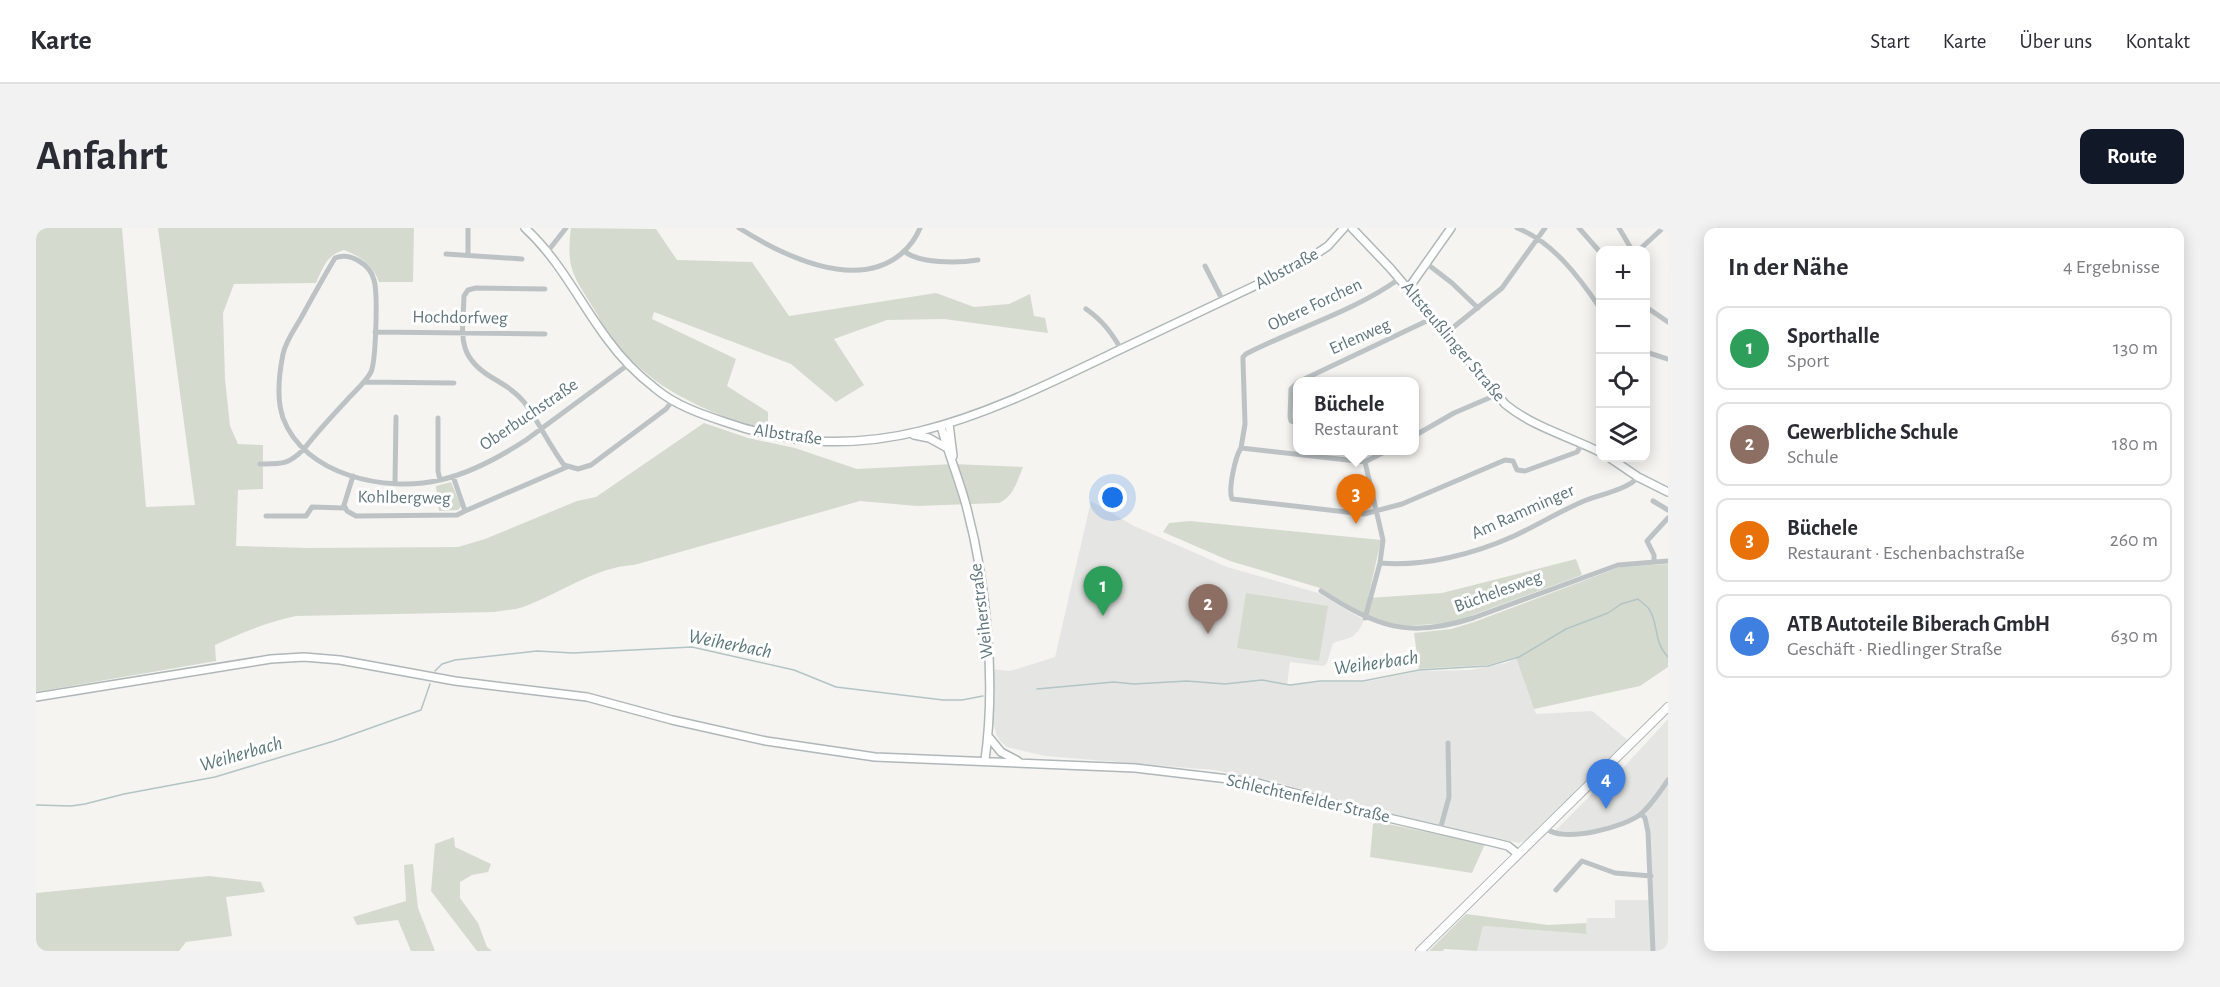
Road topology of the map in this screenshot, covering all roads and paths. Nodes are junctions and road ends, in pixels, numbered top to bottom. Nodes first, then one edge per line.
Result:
1 (468, 228) edge
2 (525, 228) edge
3 (566, 228) edge
4 (739, 228) edge
5 (920, 228) edge
6 (1344, 228) edge
7 (1352, 228) edge
8 (1451, 228) edge
9 (1517, 228) edge
10 (1545, 228) edge
11 (1580, 228) edge
12 (1620, 228) edge
13 (1663, 228) edge
14 (1655, 231) edge
15 (1539, 240) junction
16 (1630, 246) edge
17 (1642, 246) edge
18 (1596, 247) edge
19 (548, 251) junction
20 (904, 251) junction
21 (446, 254) dead end
22 (468, 254) junction
23 (522, 259) dead end
24 (978, 260) dead end
25 (1426, 263) junction
26 (1205, 266) dead end
27 (1399, 279) junction
28 (545, 289) dead end
29 (1408, 289) junction
30 (1596, 300) edge
31 (1223, 301) junction
32 (1478, 308) junction
33 (1086, 309) dead end
34 (1650, 310) edge
35 (1433, 318) junction
36 (1668, 322) edge
37 (375, 332) junction
38 (463, 333) junction
39 (545, 334) dead end
40 (1446, 334) junction
41 (1120, 349) junction
42 (1650, 353) edge
43 (1668, 359) edge
44 (629, 364) junction
45 (1309, 377) edge
46 (364, 382) junction
47 (454, 383) dead end
48 (1293, 388) edge
49 (1495, 394) junction
50 (673, 400) junction
51 (396, 417) dead end
52 (438, 418) dead end
53 (1293, 422) edge
54 (945, 425) junction
55 (541, 429) junction
56 (1419, 433) edge
57 (908, 435) junction
58 (1583, 443) junction
59 (304, 448) junction
60 (1241, 448) junction
61 (948, 449) junction
62 (1596, 450) edge
63 (1293, 454) edge
64 (1307, 455) edge
65 (1343, 455) edge
66 (1378, 455) edge
67 (1345, 459) junction
68 (1365, 462) junction
69 (1616, 462) edge
70 (260, 464) dead end
71 (953, 464) junction
72 (567, 467) junction
73 (353, 476) junction
74 (453, 476) junction
75 (1638, 477) junction
76 (440, 480) junction
77 (395, 483) junction
78 (1668, 492) edge
79 (1653, 501) dead end
80 (344, 507) junction
81 (1668, 510) edge
82 (465, 511) junction
83 (1377, 512) junction
84 (266, 516) dead end
85 (1668, 518) edge
86 (1668, 561) edge
87 (1654, 562) junction
88 (1380, 563) junction
89 (1321, 591) dead end
90 (1365, 618) junction
91 (36, 697) edge
92 (1668, 707) edge
93 (988, 736) junction
94 (1448, 743) dead end
95 (985, 760) junction
96 (1022, 762) junction
97 (1668, 781) edge
98 (1641, 814) junction
99 (1546, 828) junction
100 (1440, 830) junction
101 (1518, 854) junction
102 (1651, 876) junction
103 (1556, 890) dead end
104 (1420, 951) edge
105 (1653, 951) edge

1 - 22 street
2 - 19 street, Albstraße
3 - 19 street
4 - 20 street
5 - 20 street
6 - 31 street, Albstraße
7 - 27 street, Altsteußlinger Straße
8 - 25 street
9 - 15 street
10 - 15 street
11 - 18 street
12 - 16 street
13 - 14 street
14 - 17 street
15 - 30 street
15 - 32 street
19 - 44 street, Albstraße
20 - 24 street
21 - 22 street
22 - 23 street
25 - 29 street
25 - 32 street
26 - 31 street
27 - 29 street, Altsteußlinger Straße
27 - 60 street, Obere Forchen
28 - 38 street
29 - 35 street, Altsteußlinger Straße
31 - 41 street, Albstraße
32 - 40 street
33 - 41 street
34 - 36 street
35 - 40 street, Altsteußlinger Straße
35 - 45 street, Erlenweg
37 - 38 street, Hochdorfweg
37 - 46 street
37 - 59 street, Oberbuchstraße
38 - 39 street, Hochdorfweg
38 - 55 street
40 - 49 street, Altsteußlinger Straße
41 - 54 street, Albstraße
42 - 43 street
44 - 50 street, Albstraße
44 - 55 street, Oberbuchstraße
46 - 47 street
46 - 59 street
48 - 53 street, Erlenweg
49 - 56 street
49 - 58 street, Altsteußlinger Straße
50 - 57 street, Albstraße
50 - 72 street, Kohlbergweg
51 - 77 street
52 - 76 street
54 - 57 street, Albstraße
54 - 61 street, Weiherstraße
54 - 71 street, Weiherstraße
55 - 72 street
55 - 74 street, Oberbuchstraße
57 - 61 street
58 - 62 street, Altsteußlinger Straße
58 - 83 street
59 - 70 street
59 - 73 street, Oberbuchstraße
60 - 63 street
60 - 83 street
61 - 71 street, Weiherstraße
64 - 67 street
65 - 67 street
66 - 68 street
67 - 68 street
68 - 83 street
69 - 75 street
71 - 93 street, Weiherstraße
72 - 82 street, Kohlbergweg
73 - 77 street, Oberbuchstraße
73 - 80 street, Kohlbergweg
74 - 76 street, Oberbuchstraße
74 - 82 street, Kohlbergweg
75 - 78 street
75 - 88 street, Am Ramminger
76 - 77 street, Oberbuchstraße
79 - 81 street
80 - 82 street, Kohlbergweg
80 - 84 street, Kohlbergweg
83 - 88 street
85 - 87 street
86 - 87 street, Büchelesweg
87 - 90 street, Büchelesweg
88 - 90 street
89 - 90 street, Büchelesweg
91 - 95 street, Schlechtenfelder Straße
92 - 99 main road
93 - 95 street, Weiherstraße
93 - 96 street
94 - 100 street
95 - 96 street, Schlechtenfelder Straße
96 - 100 street, Schlechtenfelder Straße
97 - 98 street
98 - 99 street
98 - 102 street
99 - 101 main road
100 - 101 street, Schlechtenfelder Straße
101 - 104 main road
102 - 103 street
102 - 105 street

